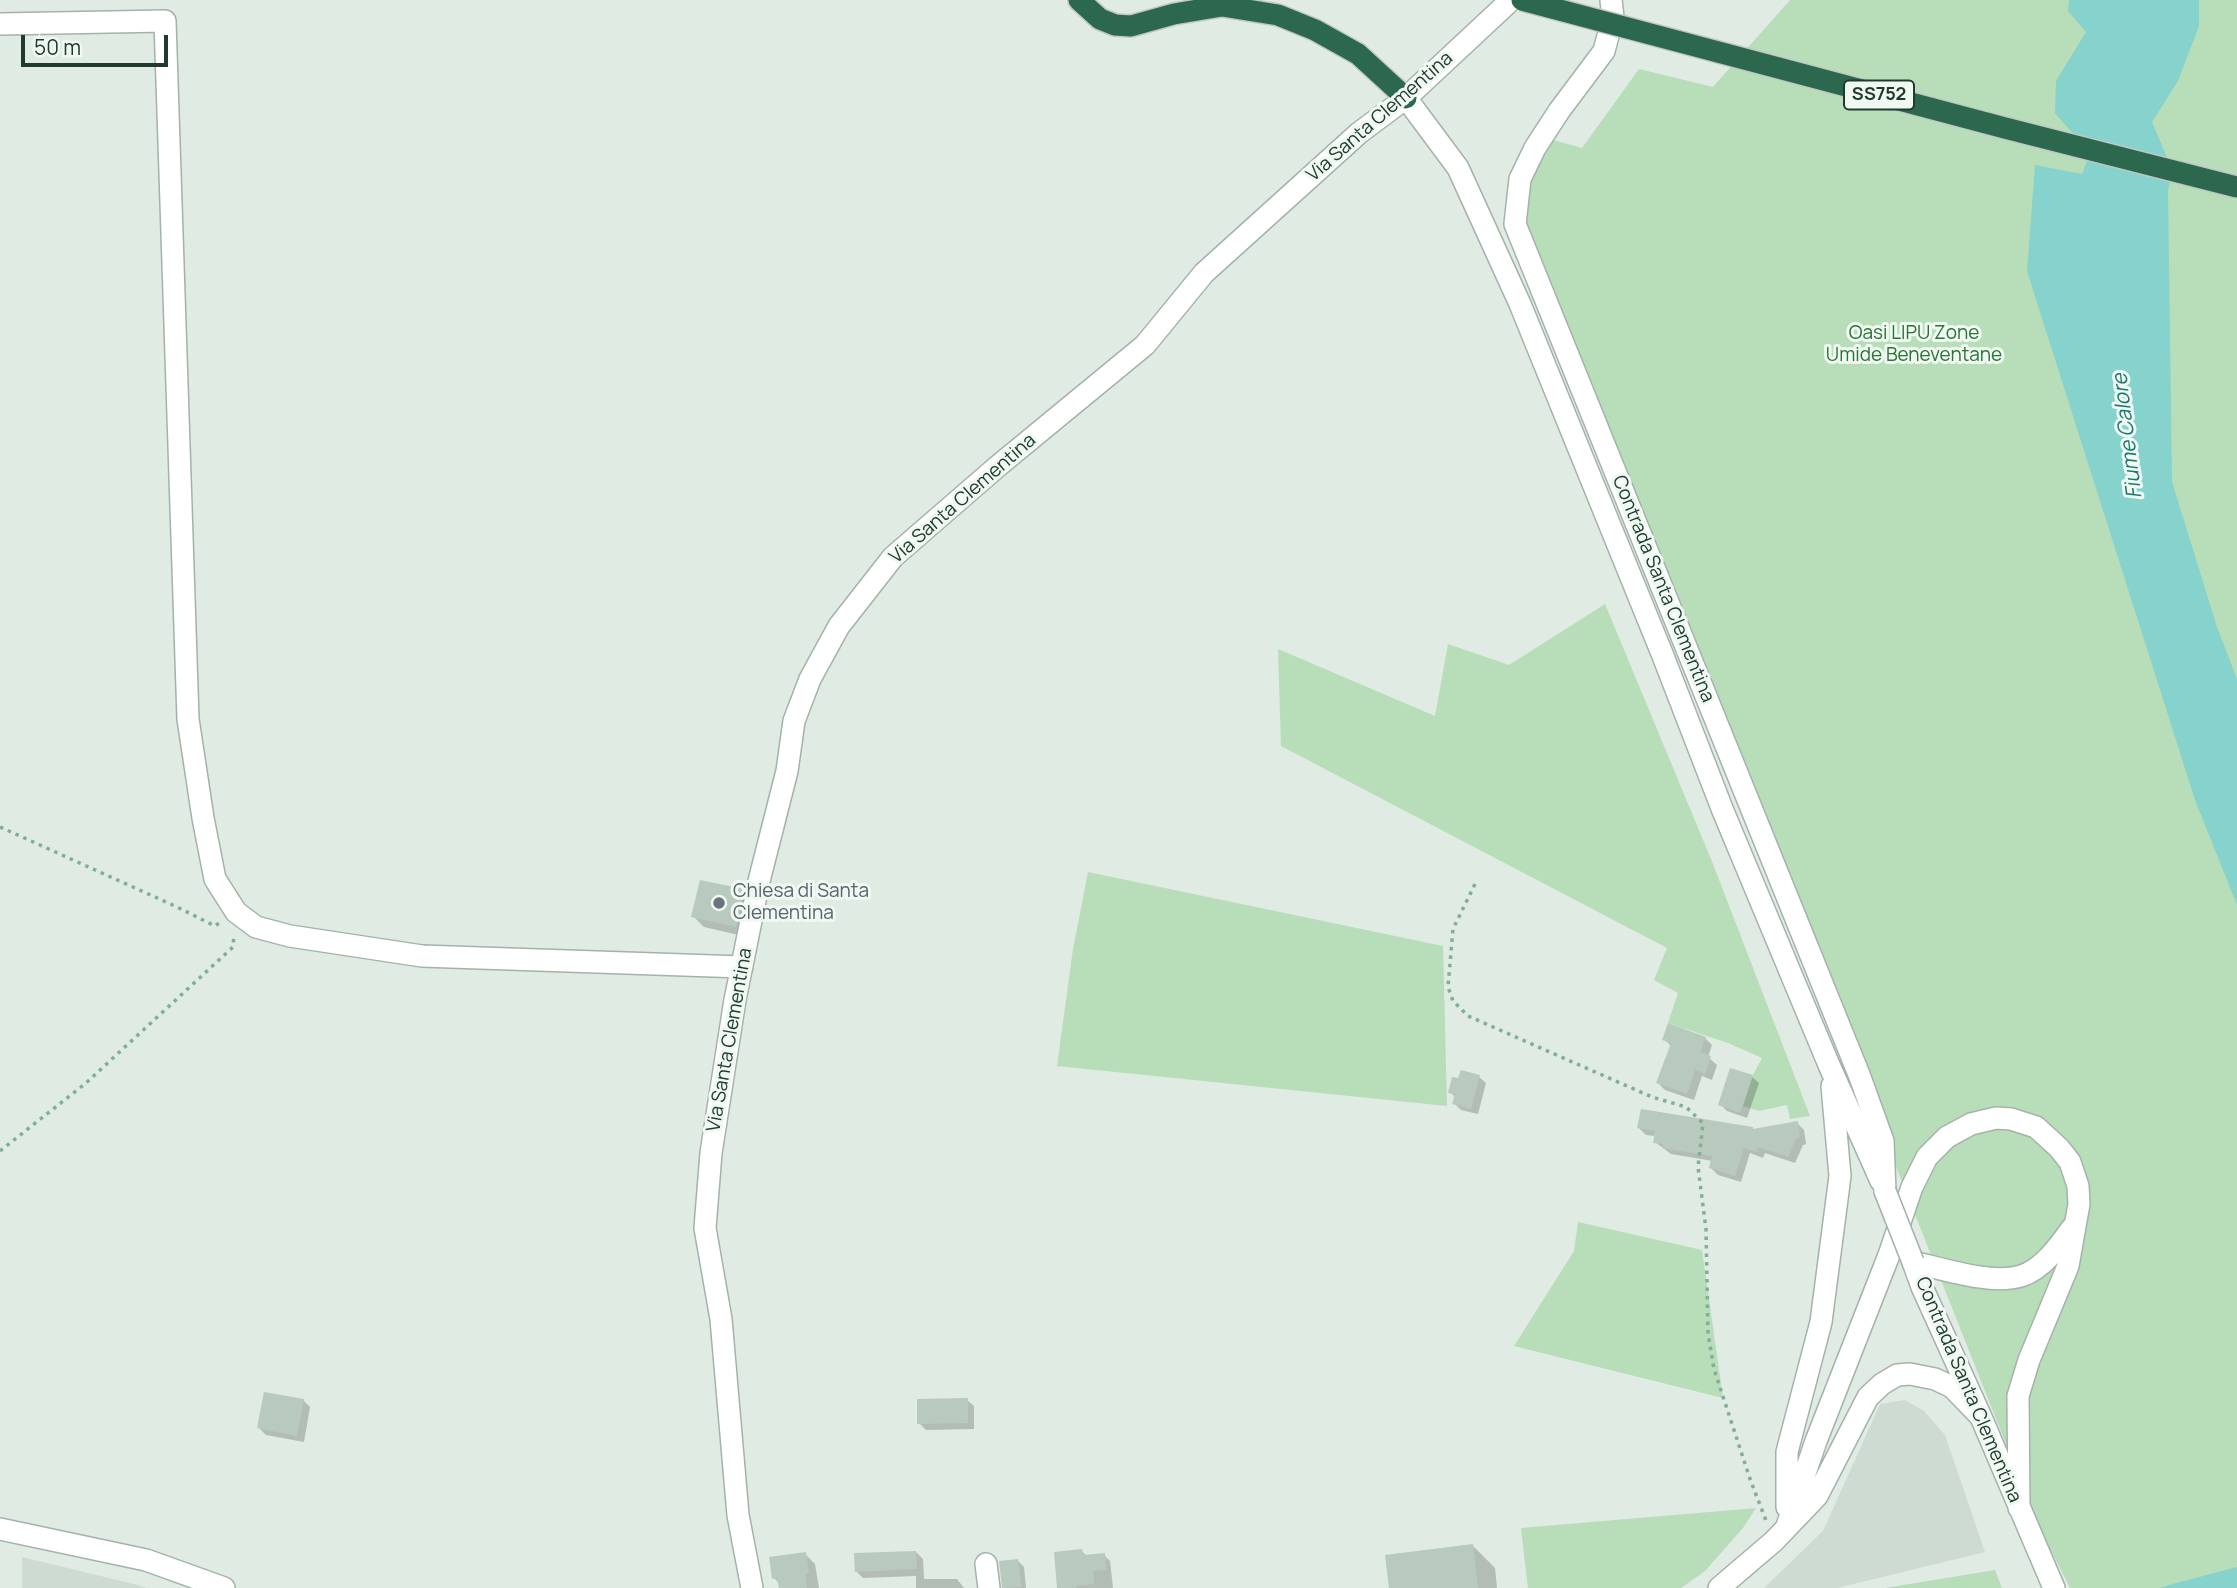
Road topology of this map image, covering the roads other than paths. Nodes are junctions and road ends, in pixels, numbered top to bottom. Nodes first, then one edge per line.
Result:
1 (1511, 0) edge
2 (1522, 0) edge
3 (1611, 0) edge
4 (1086, 4) edge
5 (0, 24) edge
6 (1406, 98) junction
7 (2237, 187) edge
8 (742, 967) junction
9 (1829, 1065) junction
10 (1885, 1191) junction
11 (2077, 1220) junction
12 (1913, 1262) junction
13 (1981, 1417) junction
14 (2019, 1508) junction
15 (0, 1528) edge
16 (1780, 1533) junction
17 (986, 1564) dead end
18 (224, 1588) edge
19 (752, 1588) edge
20 (989, 1588) edge
21 (1719, 1588) edge
22 (2054, 1588) edge

1 - 6 street, Via Santa Clementina
2 - 7 highway, SS752, bridge
3 - 10 street, Contrada Santa Clementina
4 - 6 highway
5 - 8 street
6 - 8 street, Via Santa Clementina
6 - 9 street, Contrada Santa Clementina
8 - 19 street, Via Santa Clementina
9 - 10 street, Contrada Santa Clementina
9 - 16 street
10 - 12 street, Contrada Santa Clementina, bridge
11 - 12 street
11 - 14 street
11 - 16 street
12 - 13 street, Contrada Santa Clementina
13 - 14 street, Contrada Santa Clementina
13 - 16 street
14 - 22 street, Contrada Santa Clementina
15 - 18 street
16 - 21 street
17 - 20 street

